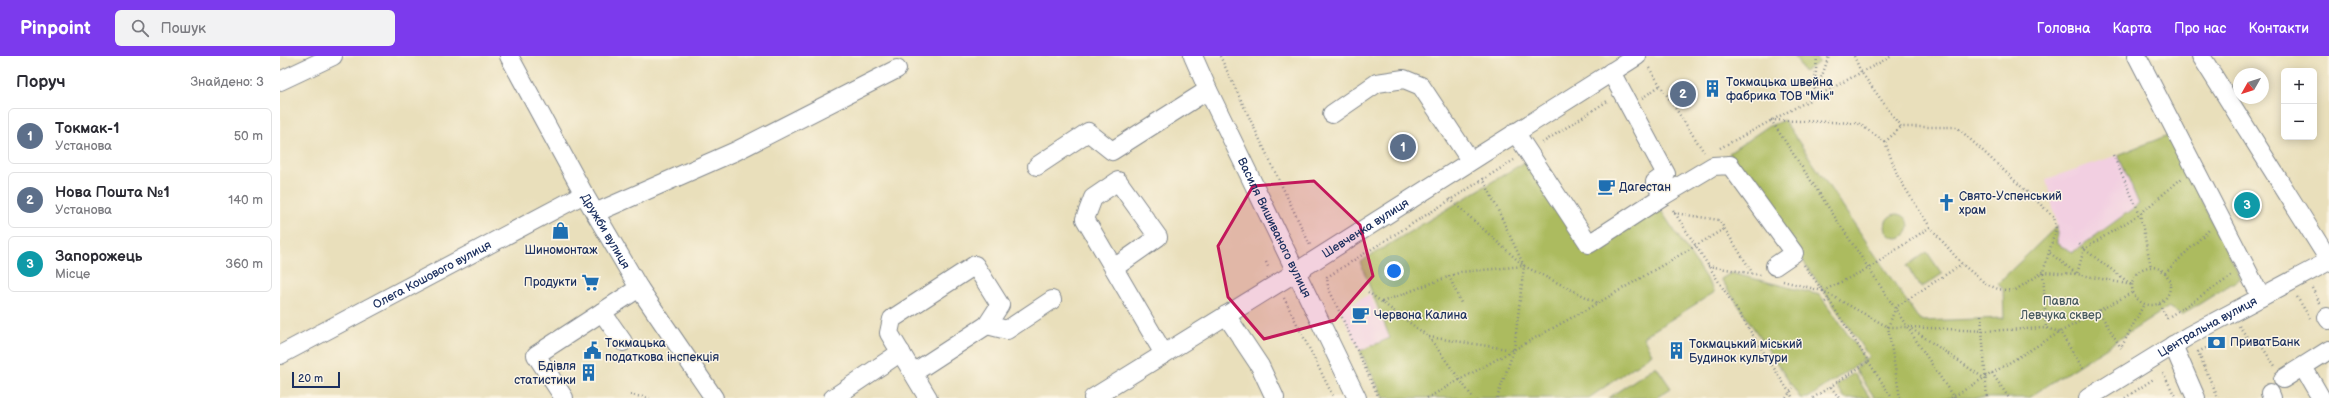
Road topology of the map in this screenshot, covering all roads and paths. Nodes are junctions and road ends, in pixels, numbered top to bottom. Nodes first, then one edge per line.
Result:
1 (333, 56) edge
2 (510, 56) edge
3 (1193, 56) edge
4 (1220, 56) edge
5 (1817, 56) edge
6 (1829, 56) edge
7 (1854, 56) edge
8 (1892, 56) edge
9 (2137, 56) edge
10 (2201, 56) edge
11 (1641, 59) edge
12 (897, 69) dead end
13 (1610, 72) junction
14 (1861, 72) junction
15 (280, 81) edge
16 (1661, 85) junction
17 (1208, 90) junction
18 (1623, 92) junction
19 (1814, 98) junction
20 (1332, 114) dead end
21 (1770, 120) junction
22 (1900, 127) junction
23 (1515, 132) junction
24 (1884, 142) junction
25 (1528, 152) junction
26 (1713, 152) dead end
27 (1706, 155) dead end
28 (2113, 155) dead end
29 (1470, 160) junction
30 (1037, 166) dead end
31 (2193, 168) junction
32 (1483, 178) junction
33 (584, 194) junction
34 (1664, 196) junction
35 (1450, 199) junction
36 (1674, 212) junction
37 (595, 213) junction
38 (2140, 214) junction
39 (2221, 218) junction
40 (1930, 227) junction
41 (1724, 229) junction
42 (2078, 243) dead end
43 (1696, 247) junction
44 (2084, 250) junction
45 (1794, 253) junction
46 (2050, 253) junction
47 (1317, 259) junction
48 (2329, 261) edge
49 (1266, 262) dead end
50 (1962, 264) junction
51 (1524, 266) junction
52 (1708, 266) junction
53 (2151, 267) junction
54 (2247, 267) junction
55 (1114, 268) junction
56 (1869, 268) junction
57 (1296, 272) junction
58 (2043, 272) junction
59 (1752, 273) junction
60 (2165, 273) junction
61 (1774, 274) junction
62 (2077, 274) junction
63 (1449, 276) junction
64 (1327, 277) junction
65 (1277, 284) junction
66 (2309, 284) dead end
67 (2132, 285) junction
68 (639, 288) junction
69 (1823, 290) junction
70 (1368, 292) dead end
71 (2133, 292) junction
72 (2261, 297) junction
73 (1829, 299) junction
74 (1052, 300) dead end
75 (1382, 302) junction
76 (1825, 302) dead end
77 (1461, 303) dead end
78 (1598, 303) junction
79 (2144, 304) junction
80 (2159, 304) junction
81 (1896, 307) junction
82 (2098, 310) junction
83 (602, 312) junction
84 (1226, 315) junction
85 (1981, 315) dead end
86 (2328, 318) edge
87 (2245, 322) dead end
88 (986, 325) junction
89 (2239, 326) junction
90 (1888, 327) junction
91 (1909, 327) junction
92 (2046, 328) junction
93 (2233, 330) dead end
94 (1983, 331) junction
95 (2060, 332) junction
96 (1429, 337) junction
97 (2249, 341) junction
98 (623, 342) dead end
99 (2173, 345) junction
100 (2210, 345) dead end
101 (2246, 347) dead end
102 (1514, 350) junction
103 (2329, 350) edge
104 (900, 352) junction
105 (1164, 354) junction
106 (280, 355) edge
107 (1868, 362) junction
108 (2303, 367) junction
109 (2084, 370) dead end
110 (913, 373) junction
111 (1992, 373) junction
112 (2279, 373) joint
113 (1458, 379) junction
114 (1985, 379) junction
115 (1831, 387) junction
116 (1793, 388) dead end
117 (1790, 394) junction
118 (630, 395) dead end
119 (564, 398) edge
120 (650, 398) edge
121 (714, 398) edge
122 (833, 398) edge
123 (928, 398) edge
124 (1093, 398) edge
125 (1275, 398) edge
126 (1334, 398) edge
127 (1357, 398) edge
128 (1379, 398) edge
129 (1427, 398) edge
130 (1473, 398) edge
131 (1497, 398) edge
132 (1786, 398) edge
133 (1793, 398) edge
134 (1813, 398) edge
135 (1839, 398) edge
136 (1892, 398) edge
137 (1900, 398) edge
138 (1953, 398) edge
139 (1987, 398) edge
140 (2008, 398) edge
141 (2088, 398) edge
142 (2125, 398) edge
143 (2176, 398) edge
144 (2196, 398) edge
145 (2218, 398) edge
146 (2321, 398) edge

1 - 15 street
2 - 33 street, Дружби вулиця
3 - 17 street, Василя Вишиваного вулиця
4 - 47 path
5 - 19 path
6 - 19 path
7 - 14 path
8 - 14 path
9 - 31 street
10 - 48 street
11 - 13 street, Шевченка вулиця
11 - 16 path
12 - 37 street
13 - 18 street
13 - 23 street, Шевченка вулиця
14 - 19 path
14 - 22 path
16 - 18 path
16 - 27 path
17 - 30 street
17 - 57 street, Василя Вишиваного вулиця
18 - 25 path
18 - 34 street
19 - 21 path
20 - 29 street
21 - 24 path
21 - 26 path
21 - 56 path
22 - 24 path
22 - 46 path
23 - 25 street
23 - 29 street, Шевченка вулиця
24 - 40 path
25 - 32 path
25 - 34 street
28 - 38 path
29 - 47 street, Шевченка вулиця
31 - 38 path
31 - 39 street
32 - 35 path
32 - 51 path
33 - 37 street, Дружби вулиця
33 - 106 street, Олега Кошового вулиця
34 - 36 path
34 - 45 street
35 - 51 path
35 - 64 path
36 - 41 path
36 - 43 path
37 - 68 street, Дружби вулиця
38 - 44 path
38 - 53 path
39 - 54 street
39 - 60 path
40 - 50 path
40 - 56 path
41 - 43 path
41 - 59 path
42 - 44 path
43 - 52 path
43 - 78 path
44 - 62 path
44 - 67 path
45 - 61 street
45 - 69 path
46 - 58 path
46 - 62 path
47 - 57 street, Шевченка вулиця
47 - 64 path
48 - 72 street, Центральна вулиця
49 - 65 path
50 - 58 path
50 - 81 path
51 - 63 path
51 - 78 path
51 - 102 path
52 - 59 path
52 - 117 path
53 - 60 path
53 - 67 path
54 - 72 street
54 - 80 path
55 - 55 street
55 - 105 street
56 - 69 path
56 - 81 path
57 - 65 street, Шевченка вулиця
57 - 127 street, Василя Вишиваного вулиця
58 - 62 path
58 - 92 path
59 - 61 path
60 - 80 path
61 - 69 path
62 - 67 path
63 - 75 path
63 - 77 path
64 - 128 path
65 - 84 street, Шевченка вулиця
65 - 126 path
66 - 86 path
67 - 71 path
68 - 83 street
68 - 121 street, Дружби вулиця
69 - 73 path
69 - 90 path
70 - 75 path
71 - 79 path
71 - 82 path
72 - 99 street, Центральна вулиця
73 - 76 path
73 - 107 path
74 - 88 street
75 - 96 path
78 - 102 path
79 - 80 path
79 - 82 path
81 - 90 path
81 - 91 path
82 - 95 path
83 - 98 street
83 - 119 street
84 - 105 street, Шевченка вулиця
84 - 125 street
85 - 94 path
87 - 89 path
88 - 104 street
88 - 110 street
89 - 93 path
89 - 97 path
90 - 91 path
90 - 137 path
91 - 94 path
91 - 114 path
91 - 138 path
92 - 94 path
92 - 95 path
94 - 114 path
95 - 109 path
95 - 111 path
96 - 102 path
96 - 113 path
97 - 101 path
97 - 112 path
99 - 141 street, Центральна вулиця
99 - 144 street
100 - 145 path
102 - 113 path
102 - 131 path
103 - 108 street
104 - 110 street
104 - 122 street
105 - 124 street, Шевченка вулиця
107 - 115 path
107 - 136 path
108 - 112 street
108 - 146 street
110 - 123 street
111 - 114 path
111 - 140 path
113 - 129 path
113 - 130 path
114 - 138 path
114 - 139 path
115 - 134 path
115 - 135 path
116 - 117 path
117 - 132 path
117 - 133 path
118 - 120 path
142 - 143 path

